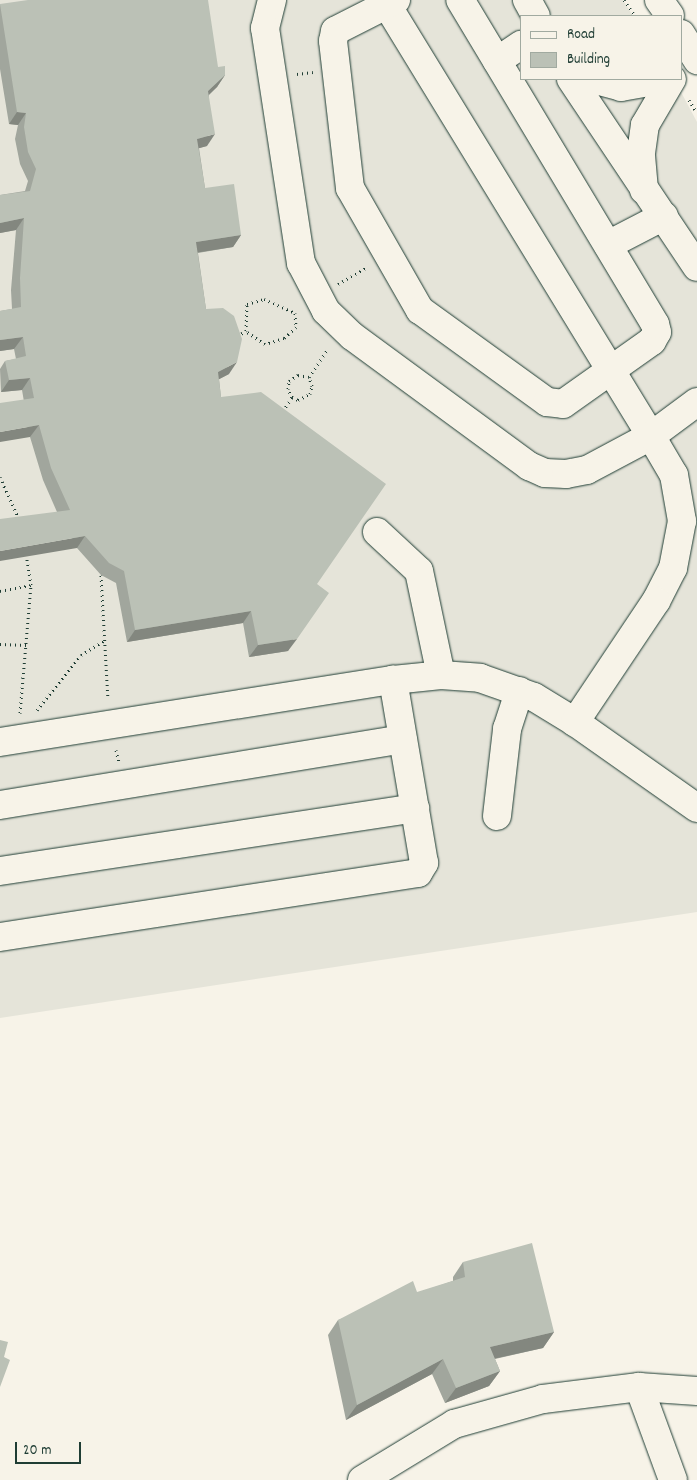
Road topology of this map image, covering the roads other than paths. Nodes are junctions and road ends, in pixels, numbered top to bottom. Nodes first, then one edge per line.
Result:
1 (272, 0) edge
2 (460, 0) edge
3 (527, 0) edge
4 (659, 0) edge
5 (389, 2) edge
6 (535, 15) edge
7 (669, 15) edge
8 (682, 36) edge
9 (520, 46) edge
10 (496, 60) junction
11 (697, 60) edge
12 (697, 64) edge
13 (682, 72) edge
14 (572, 80) edge
15 (596, 80) edge
16 (660, 80) edge
17 (671, 80) edge
18 (644, 191) junction
19 (664, 216) junction
20 (608, 245) junction
21 (697, 267) edge
22 (610, 371) junction
23 (697, 402) edge
24 (652, 436) junction
25 (377, 532) dead end
26 (441, 675) junction
27 (393, 680) junction
28 (520, 691) junction
29 (575, 722) junction
30 (403, 739) junction
31 (0, 742) edge
32 (0, 805) edge
33 (415, 808) junction
34 (697, 808) edge
35 (497, 816) dead end
36 (0, 871) edge
37 (0, 937) edge
38 (638, 1387) junction
39 (697, 1392) edge
40 (362, 1480) edge
41 (673, 1480) edge

1 - 24 street
2 - 10 street
3 - 6 street
4 - 7 street
5 - 22 street
5 - 22 street
8 - 11 street
9 - 10 street
10 - 20 street
12 - 13 street
14 - 18 street
15 - 16 street
17 - 18 street
18 - 19 street
19 - 20 street
19 - 21 street
20 - 22 street
22 - 24 street
23 - 24 street
24 - 29 street
25 - 26 street
26 - 27 street
26 - 28 street
27 - 30 street
27 - 31 street
28 - 29 street
28 - 35 street
29 - 34 street
30 - 32 street
30 - 33 street
33 - 36 street
33 - 37 street
38 - 39 street
38 - 40 street
38 - 41 street

